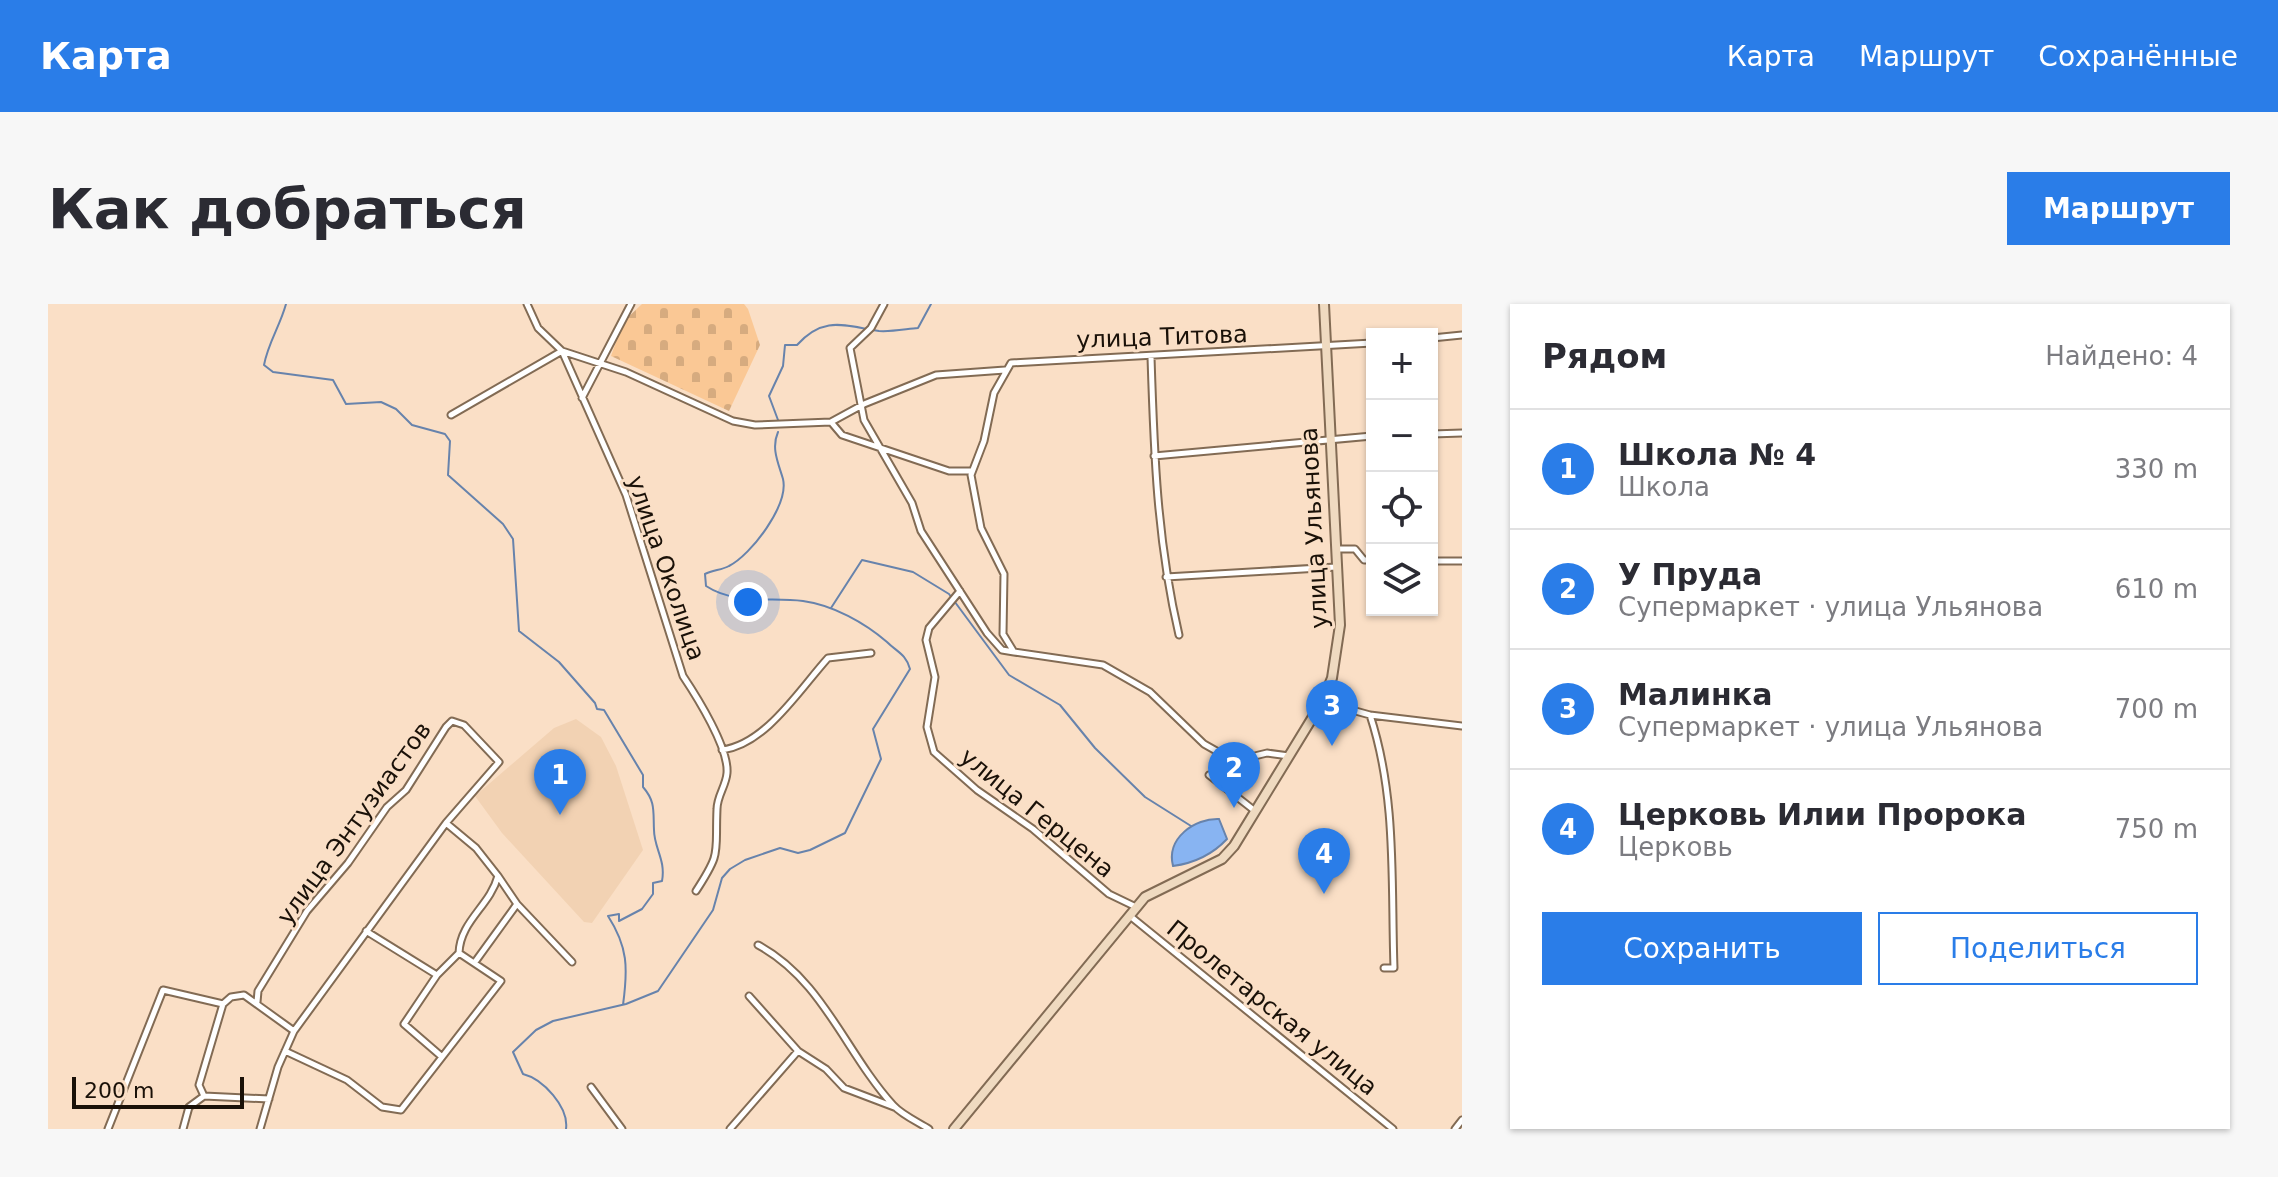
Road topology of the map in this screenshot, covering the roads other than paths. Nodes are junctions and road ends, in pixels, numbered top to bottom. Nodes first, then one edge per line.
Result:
1 (527, 304) edge
2 (631, 304) edge
3 (884, 304) edge
4 (1324, 304) edge
5 (1462, 335) edge
6 (1438, 337) edge
7 (1366, 344) edge
8 (1324, 347) junction
9 (562, 351) junction
10 (1151, 357) junction
11 (601, 365) junction
12 (1005, 370) junction
13 (581, 399) junction
14 (864, 404) junction
15 (451, 415) dead end
16 (831, 422) junction
17 (1462, 433) edge
18 (1438, 434) edge
19 (1366, 436) edge
20 (1329, 437) junction
21 (879, 447) junction
22 (1154, 456) junction
23 (972, 471) junction
24 (1336, 549) junction
25 (1366, 560) edge
26 (1438, 561) edge
27 (1462, 561) edge
28 (1337, 567) junction
29 (1166, 577) junction
30 (960, 591) junction
31 (1179, 635) dead end
32 (1014, 652) junction
33 (871, 653) dead end
34 (1322, 702) junction
35 (1370, 715) junction
36 (1462, 726) edge
37 (722, 750) junction
38 (1289, 756) junction
39 (1209, 775) dead end
40 (1256, 812) junction
41 (446, 823) junction
42 (498, 876) junction
43 (696, 891) dead end
44 (517, 904) junction
45 (1136, 907) junction
46 (1129, 915) junction
47 (366, 930) junction
48 (758, 945) dead end
49 (459, 953) junction
50 (475, 962) junction
51 (572, 962) dead end
52 (1384, 968) dead end
53 (437, 975) junction
54 (749, 996) dead end
55 (257, 1002) junction
56 (223, 1004) junction
57 (294, 1031) junction
58 (285, 1051) junction
59 (798, 1051) junction
60 (441, 1056) junction
61 (591, 1087) dead end
62 (204, 1096) junction
63 (269, 1099) junction
64 (895, 1107) junction
65 (1462, 1120) edge
66 (108, 1129) edge
67 (183, 1129) edge
68 (260, 1129) edge
69 (622, 1129) edge
70 (730, 1129) edge
71 (929, 1129) edge
72 (954, 1129) edge
73 (1393, 1129) edge
74 (1455, 1129) edge

1 - 9 street
2 - 11 street
3 - 14 street
4 - 8 main road, улица Ульянова
5 - 6 street
7 - 8 street, улица Титова
8 - 10 street, улица Титова
8 - 20 main road, улица Ульянова
9 - 11 street
9 - 13 street, улица Околица
9 - 15 street
10 - 12 street, улица Титова
10 - 22 street
11 - 13 street
11 - 16 street
12 - 14 street, улица Титова
12 - 23 street
13 - 37 street, улица Околица
14 - 16 street, улица Титова
14 - 21 street
16 - 21 street
17 - 18 street
19 - 20 street
20 - 22 street
20 - 24 main road, улица Ульянова
21 - 23 street
21 - 30 street
22 - 29 street
23 - 32 street
24 - 25 street
24 - 28 main road, улица Ульянова
26 - 27 street
28 - 29 street
28 - 34 main road, улица Ульянова
29 - 31 street
30 - 32 street
30 - 45 street, улица Герцена
32 - 38 street
33 - 37 street
34 - 35 street
34 - 38 main road, улица Ульянова
35 - 36 street
35 - 52 street
37 - 43 street, улица Околица
38 - 40 main road, улица Ульянова
39 - 40 street
40 - 45 main road, улица Ульянова
41 - 42 street
41 - 47 street
41 - 55 street, улица Энтузиастов
42 - 44 street
42 - 49 street
44 - 50 street
44 - 51 street
45 - 46 main road, улица Ульянова
46 - 72 main road, улица Ульянова
46 - 73 street, Пролетарская улица
47 - 53 street
47 - 57 street
48 - 64 street
49 - 50 street
49 - 53 street
50 - 60 street
53 - 60 street
54 - 59 street
55 - 56 street
55 - 57 street
56 - 62 street
56 - 66 street
57 - 58 street
58 - 60 street
58 - 63 street
59 - 64 street
59 - 70 street
61 - 69 street
62 - 63 street
62 - 67 street
63 - 68 street
64 - 71 street
65 - 74 street

